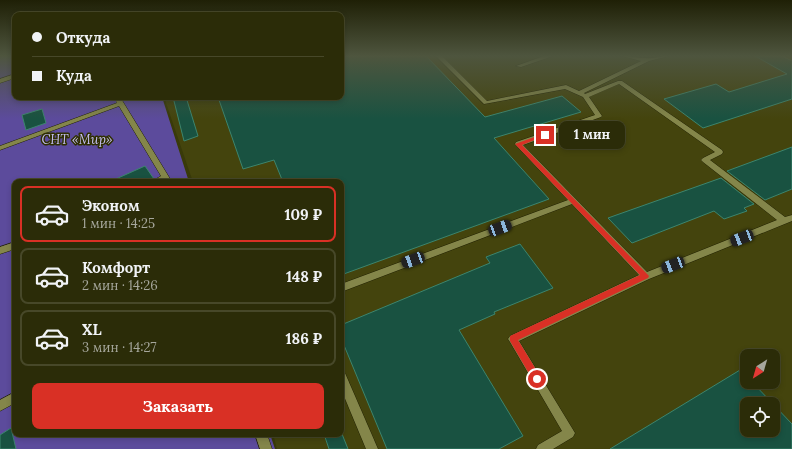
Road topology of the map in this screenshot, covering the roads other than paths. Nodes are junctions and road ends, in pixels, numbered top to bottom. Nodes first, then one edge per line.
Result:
1 (12, 77) edge
2 (460, 77) edge
3 (616, 77) edge
4 (0, 81) edge
5 (582, 95) junction
6 (118, 100) edge
7 (120, 104) junction
8 (0, 148) edge
9 (166, 179) edge
10 (573, 200) junction
11 (792, 218) edge
12 (784, 221) junction
13 (12, 246) edge
14 (0, 251) edge
15 (646, 276) junction
16 (344, 287) edge
17 (344, 384) edge
18 (12, 399) edge
19 (0, 406) edge
20 (262, 437) edge
21 (266, 449) edge
22 (372, 449) edge
23 (542, 449) edge

1 - 4 lane
2 - 5 lane
3 - 5 lane
5 - 10 lane
5 - 12 lane
6 - 7 lane
7 - 8 lane
7 - 9 lane
10 - 15 lane
10 - 16 lane
11 - 12 lane
12 - 15 lane
13 - 14 lane
15 - 23 lane
17 - 22 lane
18 - 19 lane
20 - 21 lane

